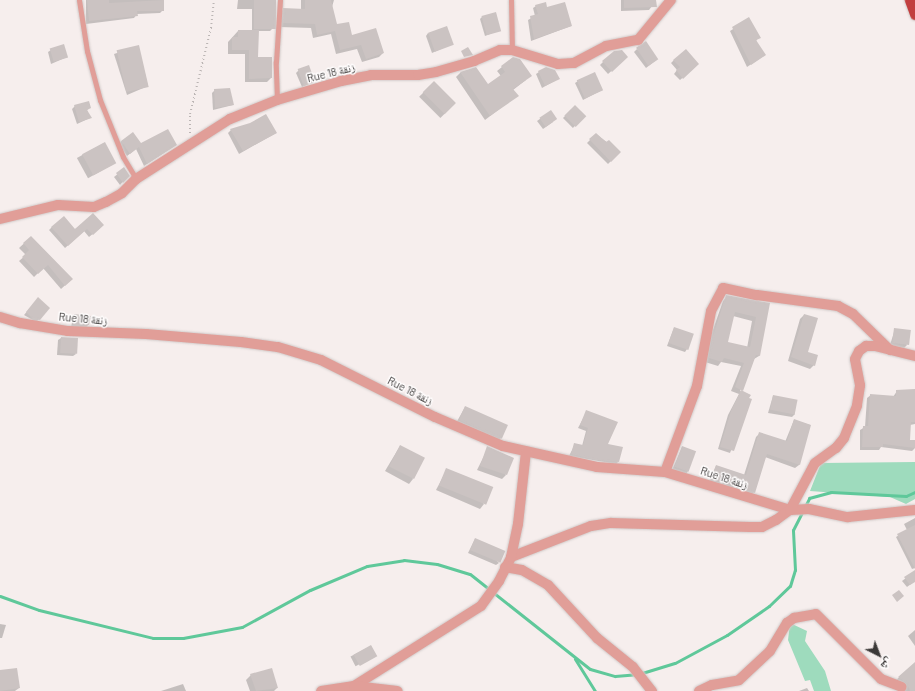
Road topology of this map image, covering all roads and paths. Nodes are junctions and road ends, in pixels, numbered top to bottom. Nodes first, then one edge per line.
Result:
1 (79, 0) edge
2 (214, 0) edge
3 (280, 0) edge
4 (511, 0) edge
5 (671, 0) edge
6 (910, 0) edge
7 (915, 14) edge
8 (512, 50) junction
9 (277, 100) junction
10 (190, 146) junction
11 (136, 179) junction
12 (0, 219) edge
13 (0, 317) edge
14 (891, 351) junction
15 (915, 356) edge
16 (526, 451) junction
17 (665, 472) junction
18 (793, 510) junction
19 (915, 510) edge
20 (511, 557) junction
21 (505, 567) junction
22 (354, 686) junction
23 (902, 688) dead end
24 (321, 691) edge
25 (397, 691) edge
26 (652, 691) edge
27 (699, 691) edge

1 - 11 lane
2 - 10 path
3 - 9 lane
4 - 8 lane
5 - 8 street, Rue 18 زنقة
6 - 7 highway
8 - 9 street, Rue 18 زنقة
9 - 10 street, Rue 18 زنقة
10 - 11 street, Rue 18 زنقة
11 - 12 street, Rue 18 زنقة
13 - 16 street, Rue 18 زنقة
14 - 15 street
14 - 17 street
14 - 18 street
16 - 17 street, Rue 18 زنقة
16 - 20 street
17 - 18 street, Rue 18 زنقة
18 - 19 street
18 - 20 street
20 - 21 street
21 - 22 street
21 - 26 street
22 - 24 street
22 - 25 street
23 - 27 street

